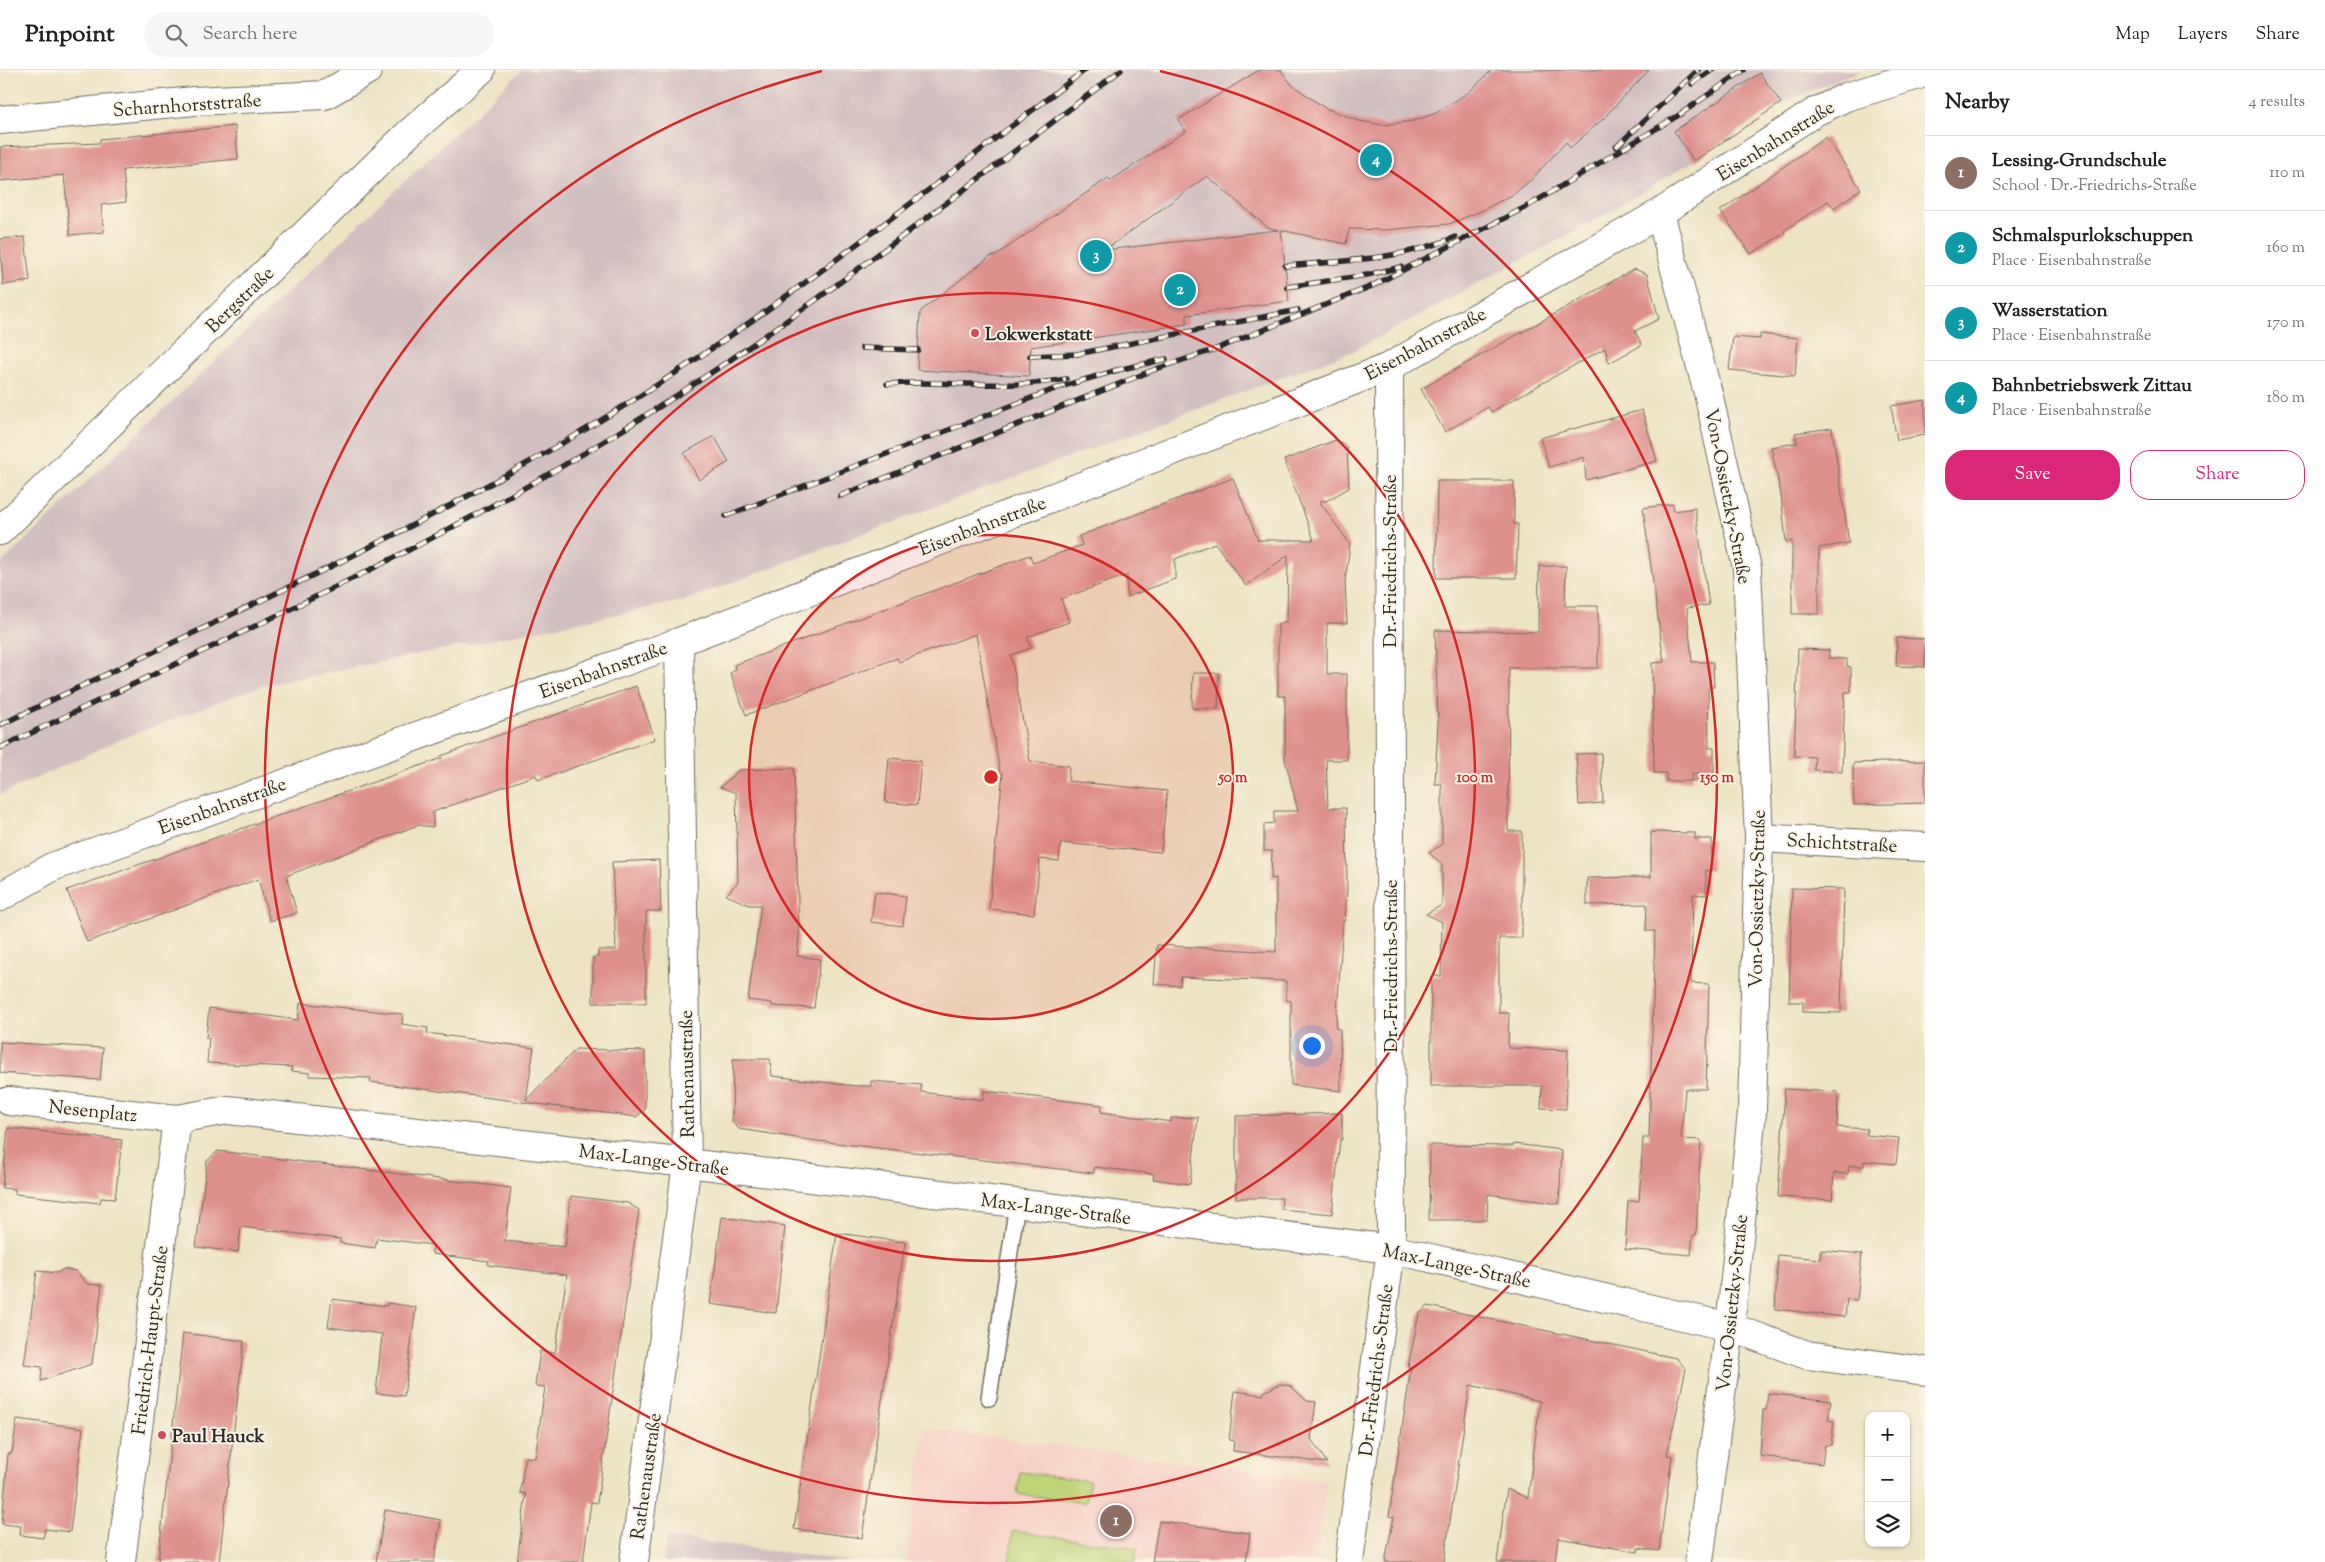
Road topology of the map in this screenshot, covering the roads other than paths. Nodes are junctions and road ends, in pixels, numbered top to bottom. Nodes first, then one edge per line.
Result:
1 (368, 70) edge
2 (481, 70) edge
3 (1925, 73) edge
4 (0, 120) edge
5 (1660, 214) junction
6 (1389, 367) junction
7 (0, 531) edge
8 (679, 642) junction
9 (1759, 838) junction
10 (1925, 846) edge
11 (0, 897) edge
12 (8, 1101) dead end
13 (177, 1119) junction
14 (687, 1163) junction
15 (1017, 1204) junction
16 (1391, 1249) junction
17 (1730, 1327) junction
18 (1925, 1371) edge
19 (989, 1398) dead end
20 (121, 1562) edge
21 (634, 1562) edge
22 (1349, 1562) edge
23 (1699, 1562) edge

1 - 4 street, Scharnhorststraße
2 - 7 street, Bergstraße
3 - 5 street, Eisenbahnstraße
5 - 6 street, Eisenbahnstraße
5 - 9 street, Von-Ossietzky-Straße
6 - 8 street, Eisenbahnstraße
6 - 16 street, Dr.-Friedrichs-Straße
8 - 11 street, Eisenbahnstraße
8 - 14 street, Rathenaustraße
9 - 10 street, Schichtstraße
9 - 17 street, Von-Ossietzky-Straße
12 - 13 street, Nesenplatz
13 - 14 street, Max-Lange-Straße
13 - 20 street, Friedrich-Haupt-Straße
14 - 15 street, Max-Lange-Straße
14 - 21 street, Rathenaustraße
15 - 16 street, Max-Lange-Straße
15 - 19 lane
16 - 17 street, Max-Lange-Straße
16 - 22 street, Dr.-Friedrichs-Straße
17 - 18 street, Max-Lange-Straße
17 - 23 street, Von-Ossietzky-Straße

